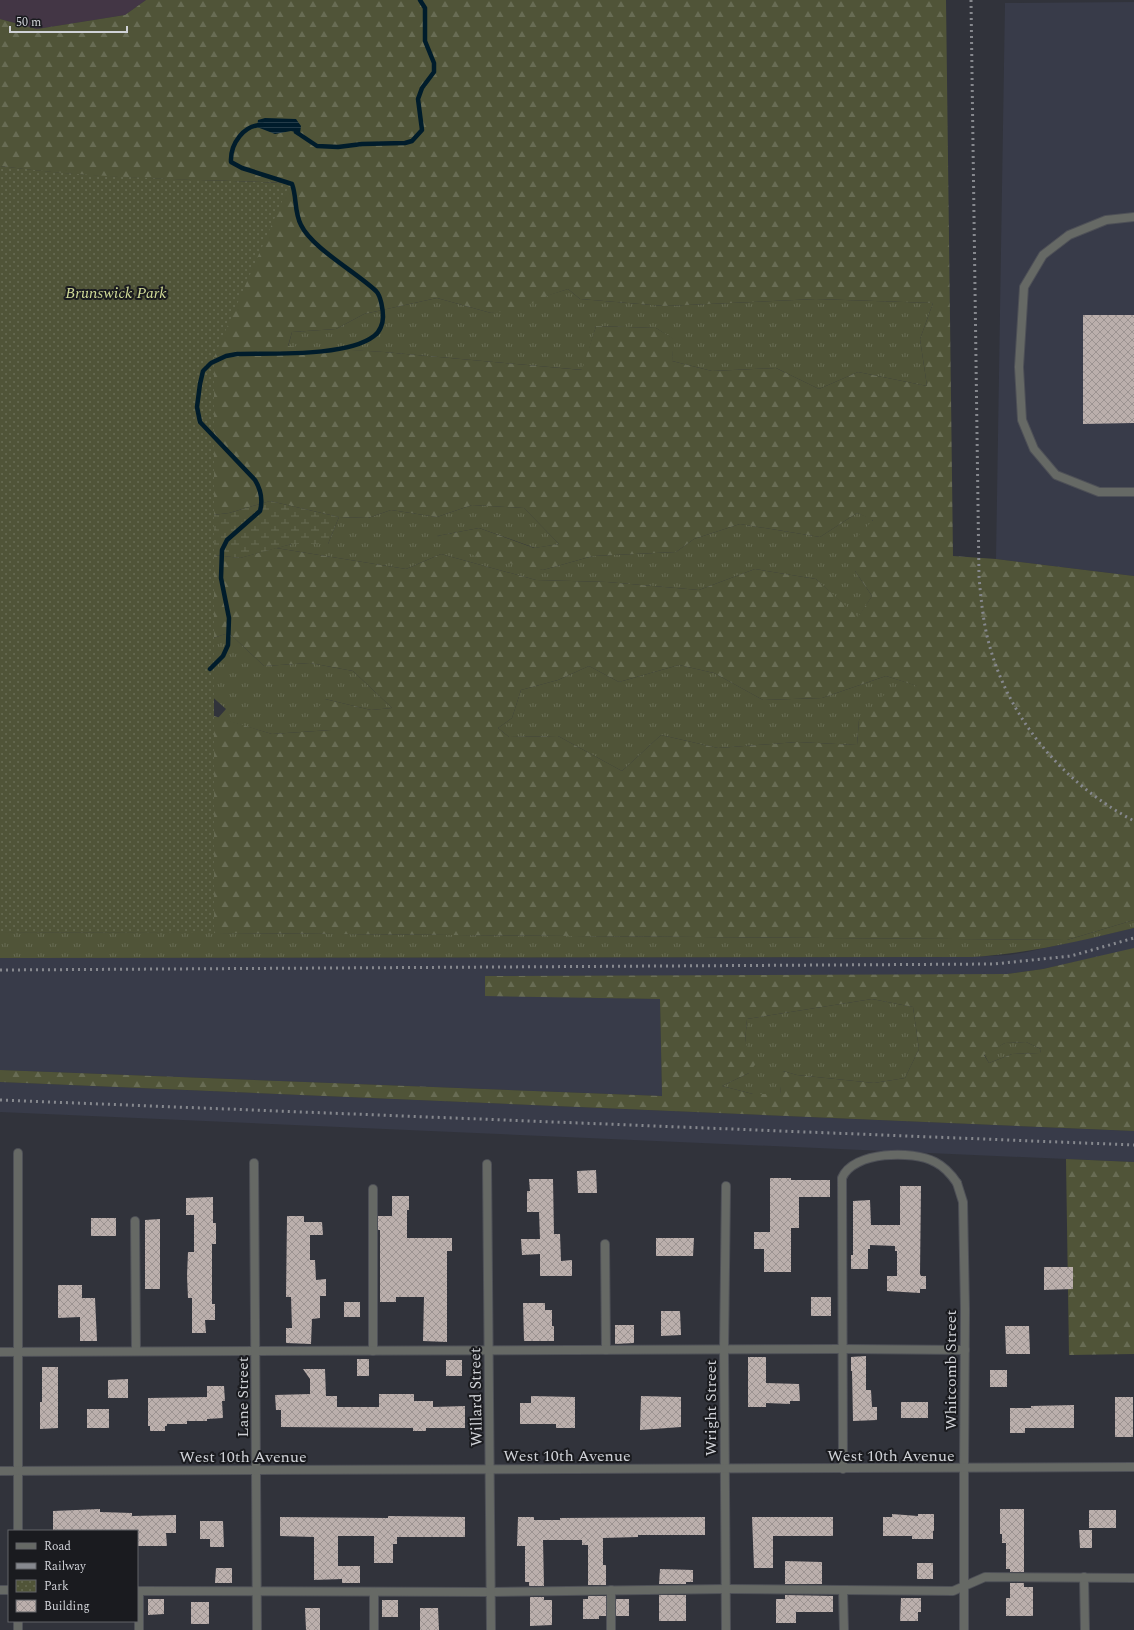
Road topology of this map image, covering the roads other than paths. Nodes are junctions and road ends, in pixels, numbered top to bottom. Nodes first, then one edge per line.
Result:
1 (1134, 217) edge
2 (1134, 492) edge
3 (18, 1153) dead end
4 (254, 1163) dead end
5 (487, 1164) dead end
6 (726, 1186) dead end
7 (373, 1189) dead end
8 (135, 1220) dead end
9 (606, 1244) dead end
10 (843, 1349) junction
11 (488, 1350) junction
12 (606, 1350) junction
13 (724, 1350) junction
14 (965, 1350) junction
15 (136, 1351) junction
16 (255, 1351) junction
17 (373, 1351) junction
18 (0, 1352) edge
19 (17, 1352) junction
20 (1134, 1468) edge
21 (843, 1469) junction
22 (964, 1469) junction
23 (256, 1470) junction
24 (490, 1470) junction
25 (725, 1470) junction
26 (0, 1471) edge
27 (18, 1471) junction
28 (18, 1530) edge
29 (1084, 1578) junction
30 (1134, 1578) edge
31 (964, 1586) junction
32 (726, 1589) junction
33 (611, 1590) junction
34 (843, 1590) junction
35 (138, 1591) edge
36 (257, 1592) junction
37 (374, 1592) junction
38 (491, 1592) junction
39 (139, 1630) edge
40 (257, 1630) edge
41 (374, 1630) edge
42 (491, 1630) edge
43 (611, 1630) edge
44 (726, 1630) edge
45 (844, 1630) edge
46 (964, 1630) edge
47 (1084, 1630) edge

1 - 2 street
3 - 19 street
4 - 16 street, Lane Street
5 - 11 street, Willard Street
6 - 13 street, Wright Street
7 - 17 street
8 - 15 street
9 - 12 street
10 - 13 street
10 - 14 street
10 - 14 street, Whitcomb Street
10 - 21 street
11 - 12 street
11 - 17 street
11 - 24 street, Willard Street
12 - 13 street
13 - 25 street, Wright Street
14 - 22 street, Whitcomb Street
15 - 16 street
15 - 19 street
16 - 17 street
16 - 23 street, Lane Street
18 - 19 street
19 - 27 street
20 - 22 street, West 10th Avenue
21 - 22 street, West 10th Avenue
21 - 25 street, West 10th Avenue
22 - 31 street, Whitcomb Street
23 - 24 street, West 10th Avenue
23 - 27 street, West 10th Avenue
23 - 36 street, Lane Street
24 - 25 street, West 10th Avenue
24 - 38 street, Willard Street
25 - 32 street, Wright Street
26 - 27 street, West 10th Avenue
27 - 28 street
29 - 30 street
29 - 31 street
29 - 47 street
31 - 34 street
31 - 46 street, Whitcomb Street
32 - 33 street
32 - 34 street
32 - 44 street, Wright Street
33 - 38 street
33 - 43 street
34 - 45 street
35 - 36 street
35 - 39 street
36 - 37 street
36 - 40 street, Lane Street
37 - 38 street
37 - 41 street
38 - 42 street, Willard Street

